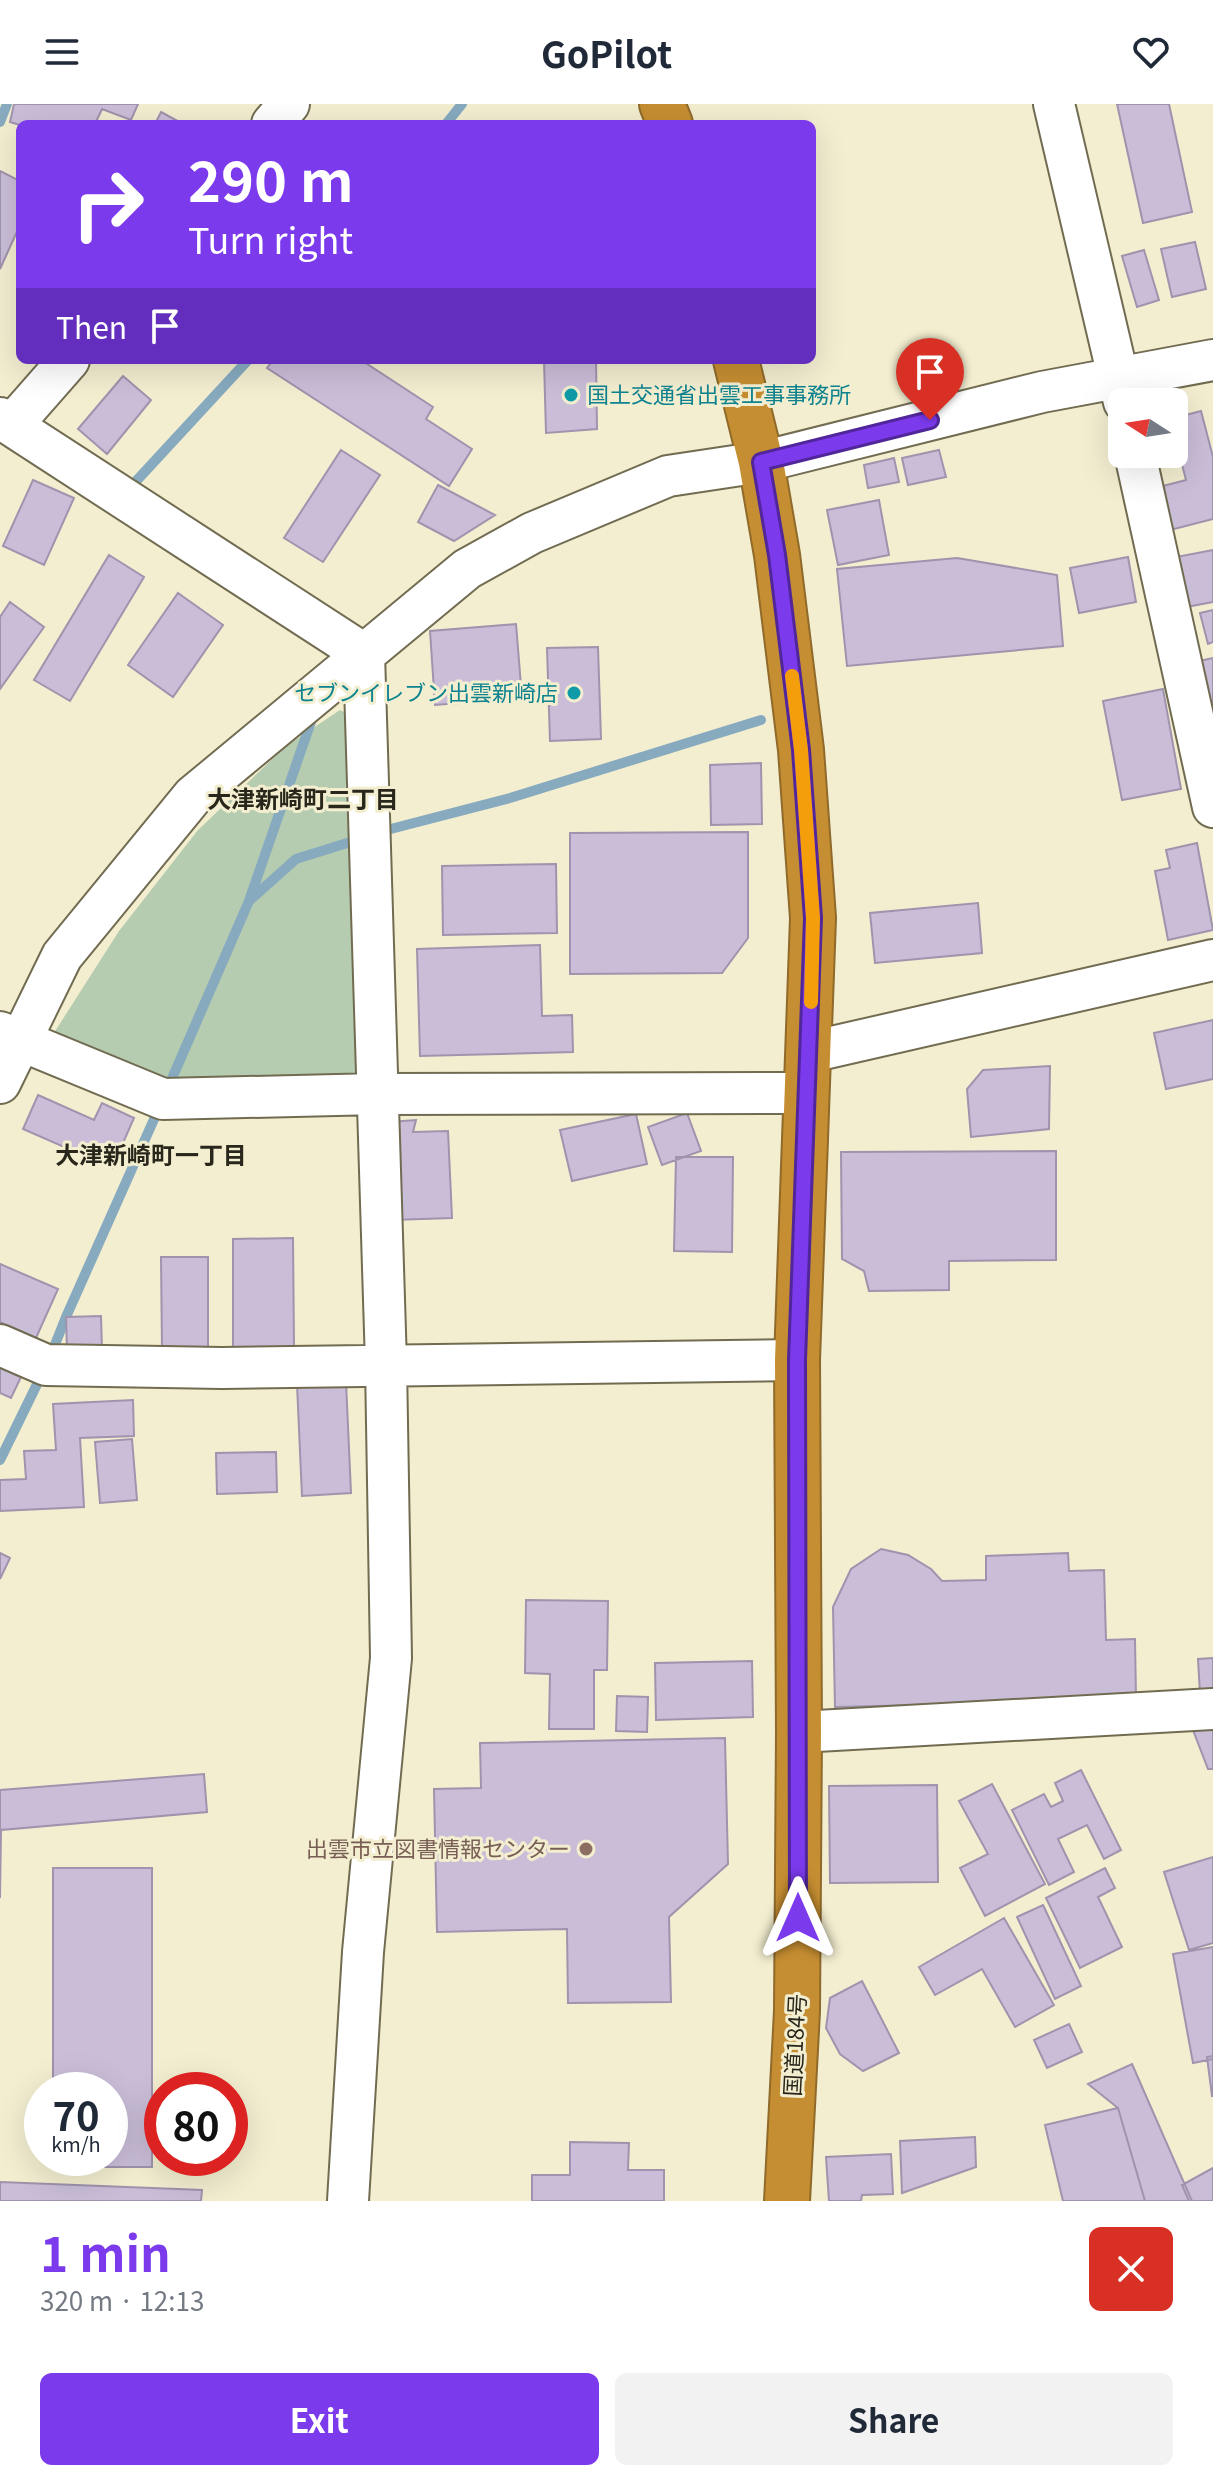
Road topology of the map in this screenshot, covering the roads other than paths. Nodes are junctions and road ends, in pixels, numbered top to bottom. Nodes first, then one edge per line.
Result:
1 (289, 104) edge
2 (1054, 104) edge
3 (275, 120) edge
4 (1213, 360) edge
5 (65, 364) edge
6 (737, 364) edge
7 (1121, 388) edge
8 (1127, 388) edge
9 (1108, 390) edge
10 (6, 422) edge
11 (761, 462) junction
12 (1138, 468) edge
13 (364, 654) junction
14 (1213, 807) edge
15 (1213, 960) edge
16 (10, 1037) edge
17 (809, 1073) junction
18 (0, 1083) edge
19 (378, 1094) junction
20 (0, 1345) edge
21 (797, 1360) junction
22 (386, 1364) junction
23 (1213, 1709) edge
24 (799, 1732) junction
25 (348, 2201) edge
26 (787, 2201) edge

1 - 3 street
2 - 7 street
4 - 8 street
5 - 10 street
6 - 11 highway, 国道184号
9 - 11 street
10 - 13 street
11 - 13 street
11 - 17 highway, 国道184号
12 - 14 street
13 - 16 street
13 - 19 street
15 - 17 street
16 - 18 street
16 - 19 street
17 - 19 street
17 - 21 highway, 国道184号
19 - 22 street
20 - 22 street
21 - 22 street
21 - 24 highway, 国道184号
22 - 25 street
23 - 24 street
24 - 26 highway, 国道184号

